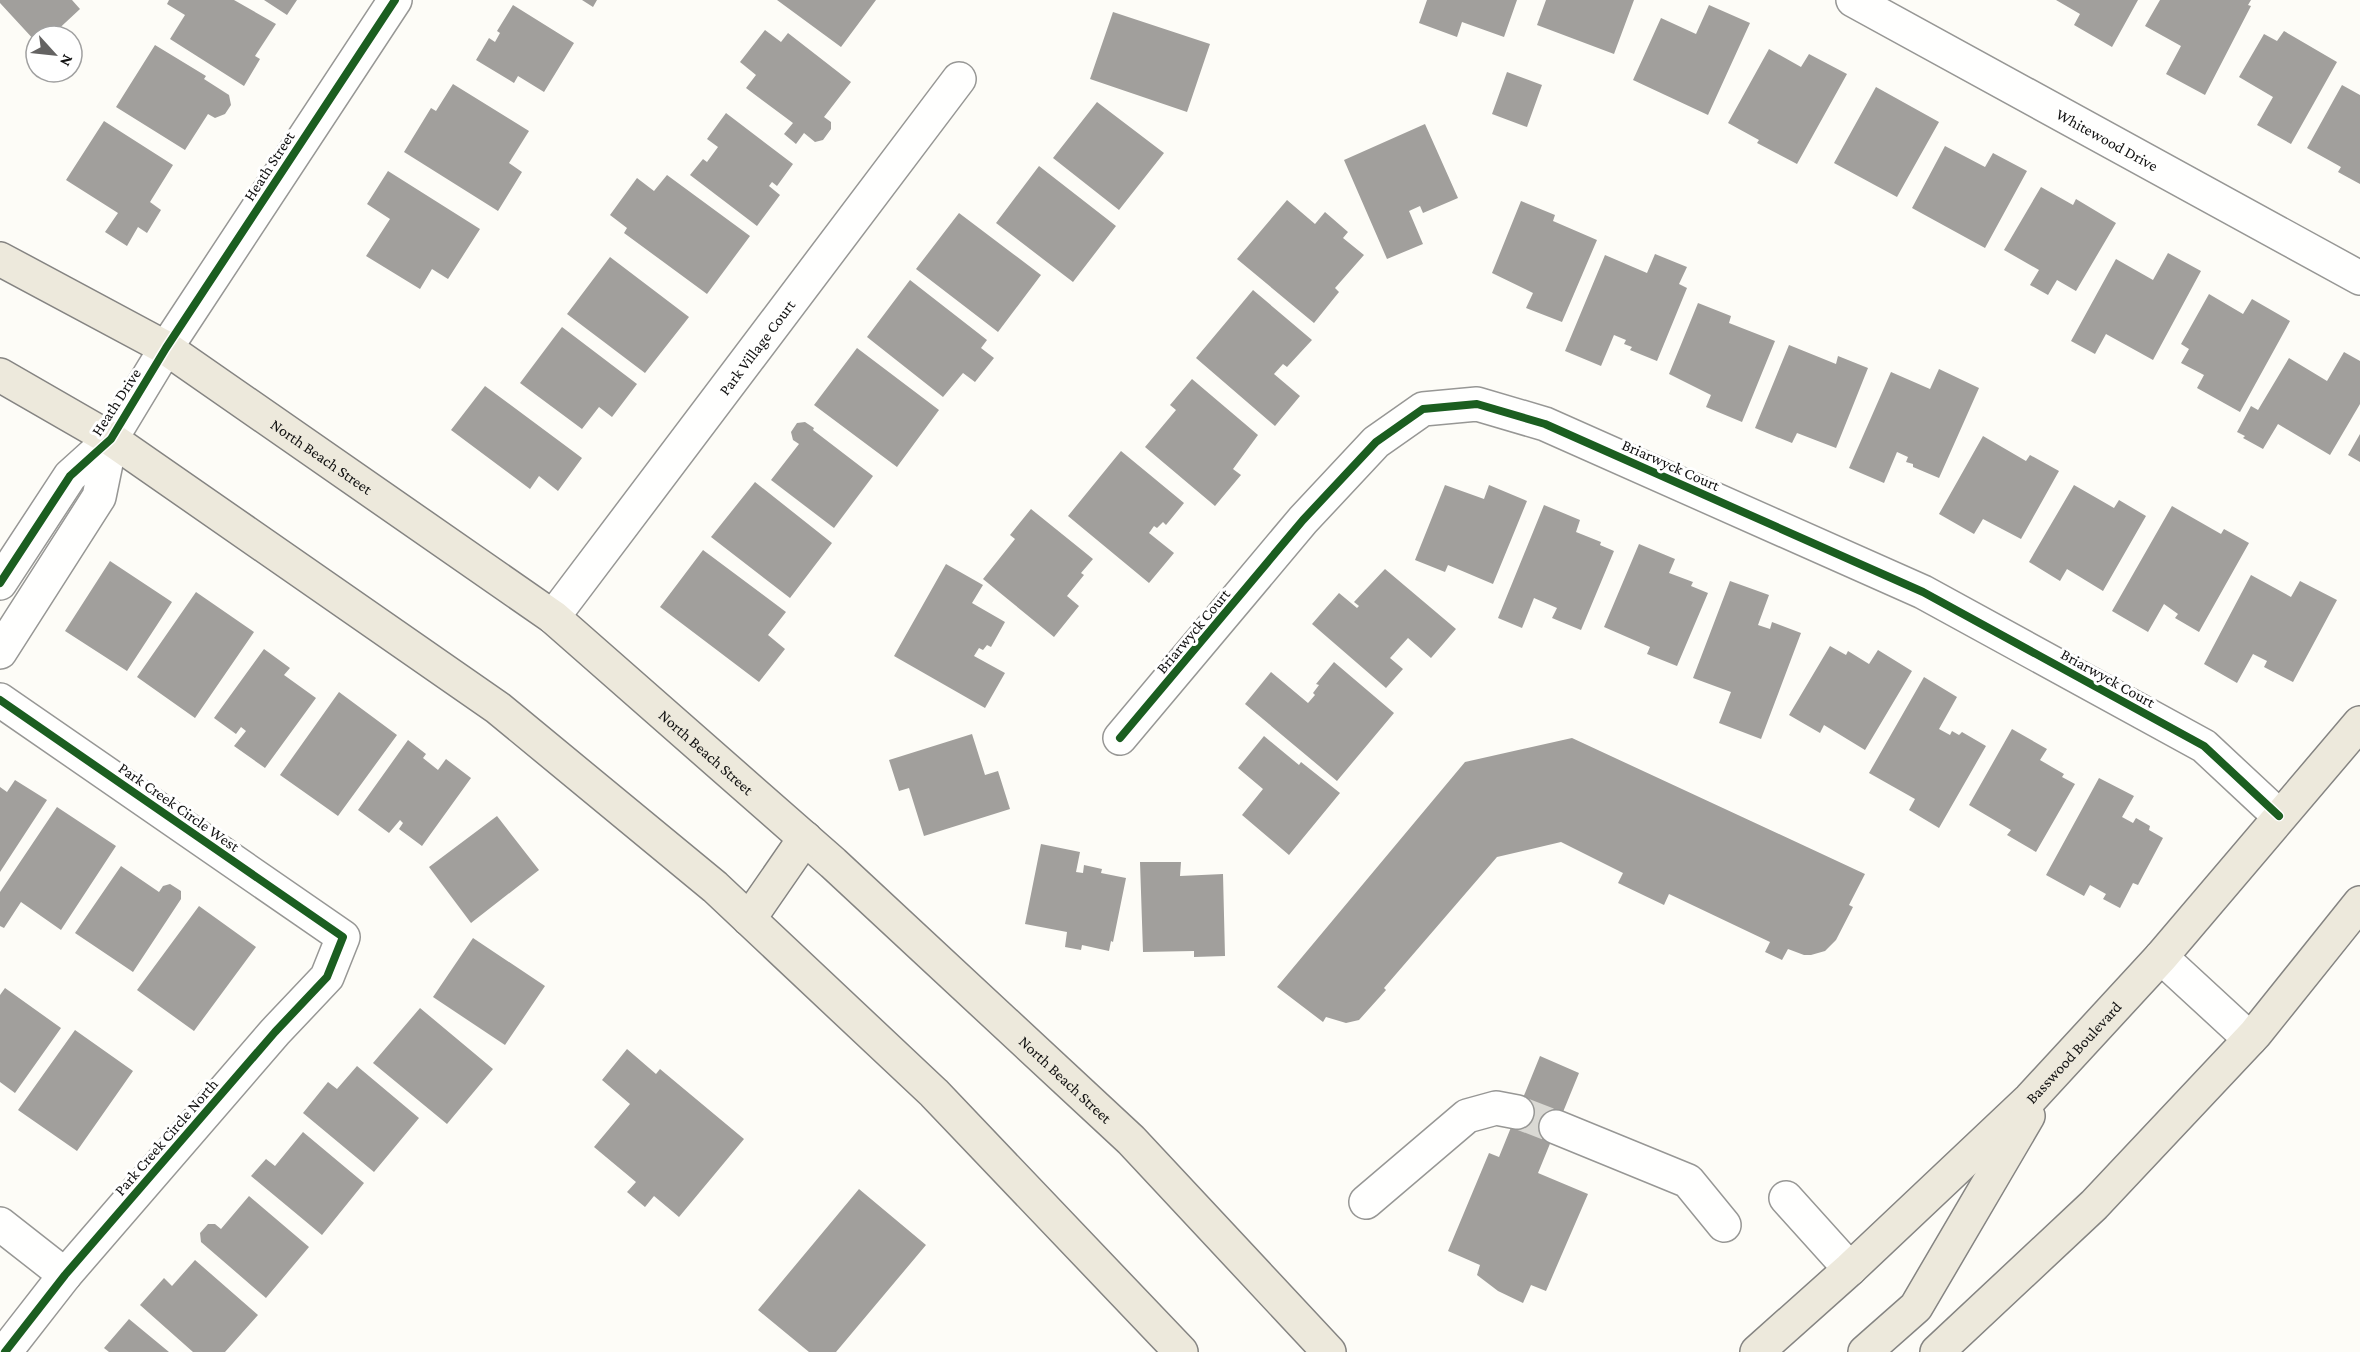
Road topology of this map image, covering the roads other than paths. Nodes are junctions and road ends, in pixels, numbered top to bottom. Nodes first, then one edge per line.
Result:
1 (395, 0) edge
2 (1853, 0) edge
3 (959, 79) dead end
4 (0, 259) edge
5 (2360, 278) edge
6 (166, 348) junction
7 (0, 375) edge
8 (111, 439) junction
9 (0, 583) edge
10 (553, 617) junction
11 (0, 652) edge
12 (0, 700) edge
13 (2360, 723) edge
14 (1120, 738) dead end
15 (2279, 816) junction
16 (805, 838) junction
17 (2360, 903) edge
18 (749, 919) junction
19 (343, 938) joint
20 (2161, 957) junction
21 (2250, 1039) junction
22 (2050, 1078) junction
23 (1517, 1112) tunnel mouth
24 (1556, 1127) tunnel mouth
25 (1786, 1198) dead end
26 (1366, 1202) dead end
27 (0, 1224) edge
28 (1724, 1225) dead end
29 (1850, 1269) junction
30 (65, 1275) junction
31 (5, 1352) edge
32 (1181, 1352) edge
33 (1329, 1352) edge
34 (1757, 1352) edge
35 (1865, 1352) edge
36 (1937, 1352) edge

1 - 6 street, Heath Street
2 - 5 street, Whitewood Drive
3 - 10 street, Park Village Court
4 - 6 main road, North Beach Street
6 - 8 street, Heath Drive
6 - 10 main road, North Beach Street
7 - 8 main road
8 - 9 street, Heath Drive
8 - 11 street, Heath Drive
8 - 18 main road
10 - 16 main road, North Beach Street
12 - 19 street, Park Creek Circle West
13 - 15 main road, Basswood Boulevard
14 - 15 street, Briarwyck Court
15 - 20 main road, Basswood Boulevard
16 - 18 main road
16 - 33 main road, North Beach Street
17 - 21 main road
18 - 32 main road
19 - 30 street, Park Creek Circle North
20 - 21 street
20 - 22 main road, Basswood Boulevard
21 - 36 main road
22 - 29 main road, Basswood Boulevard
22 - 35 main road
23 - 26 street
24 - 28 street
25 - 29 street
27 - 30 street
29 - 34 main road, Basswood Boulevard
30 - 31 street, Park Creek Circle North

